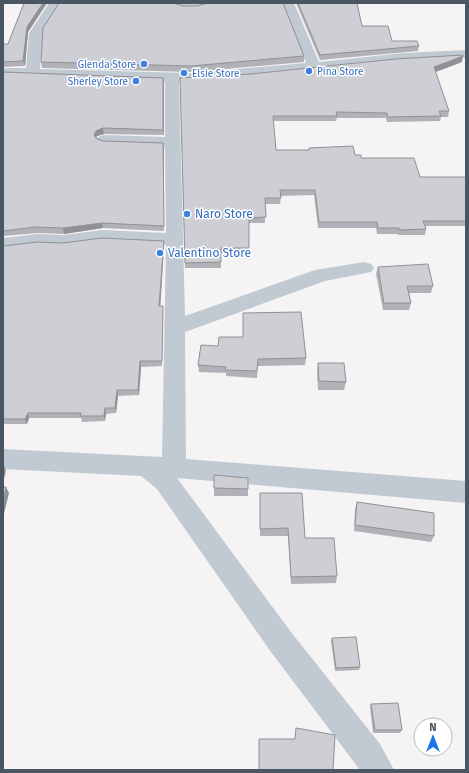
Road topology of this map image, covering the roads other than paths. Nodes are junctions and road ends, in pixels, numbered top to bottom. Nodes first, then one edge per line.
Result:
1 (55, 3) edge
2 (175, 3) edge
3 (206, 3) edge
4 (288, 3) edge
5 (466, 54) edge
6 (315, 68) junction
7 (33, 73) junction
8 (4, 74) edge
9 (172, 77) junction
10 (104, 140) edge
11 (173, 142) junction
12 (175, 239) junction
13 (3, 244) edge
14 (364, 268) dead end
15 (174, 328) junction
16 (3, 459) edge
17 (161, 468) junction
18 (466, 492) edge
19 (378, 770) edge

1 - 7 street
2 - 3 street
4 - 6 street
5 - 6 street
6 - 9 street
7 - 8 street
7 - 9 street
9 - 11 street
10 - 11 street
11 - 12 street
12 - 13 street
12 - 15 street
14 - 15 street
15 - 17 street
16 - 17 street
17 - 18 street
17 - 19 street

